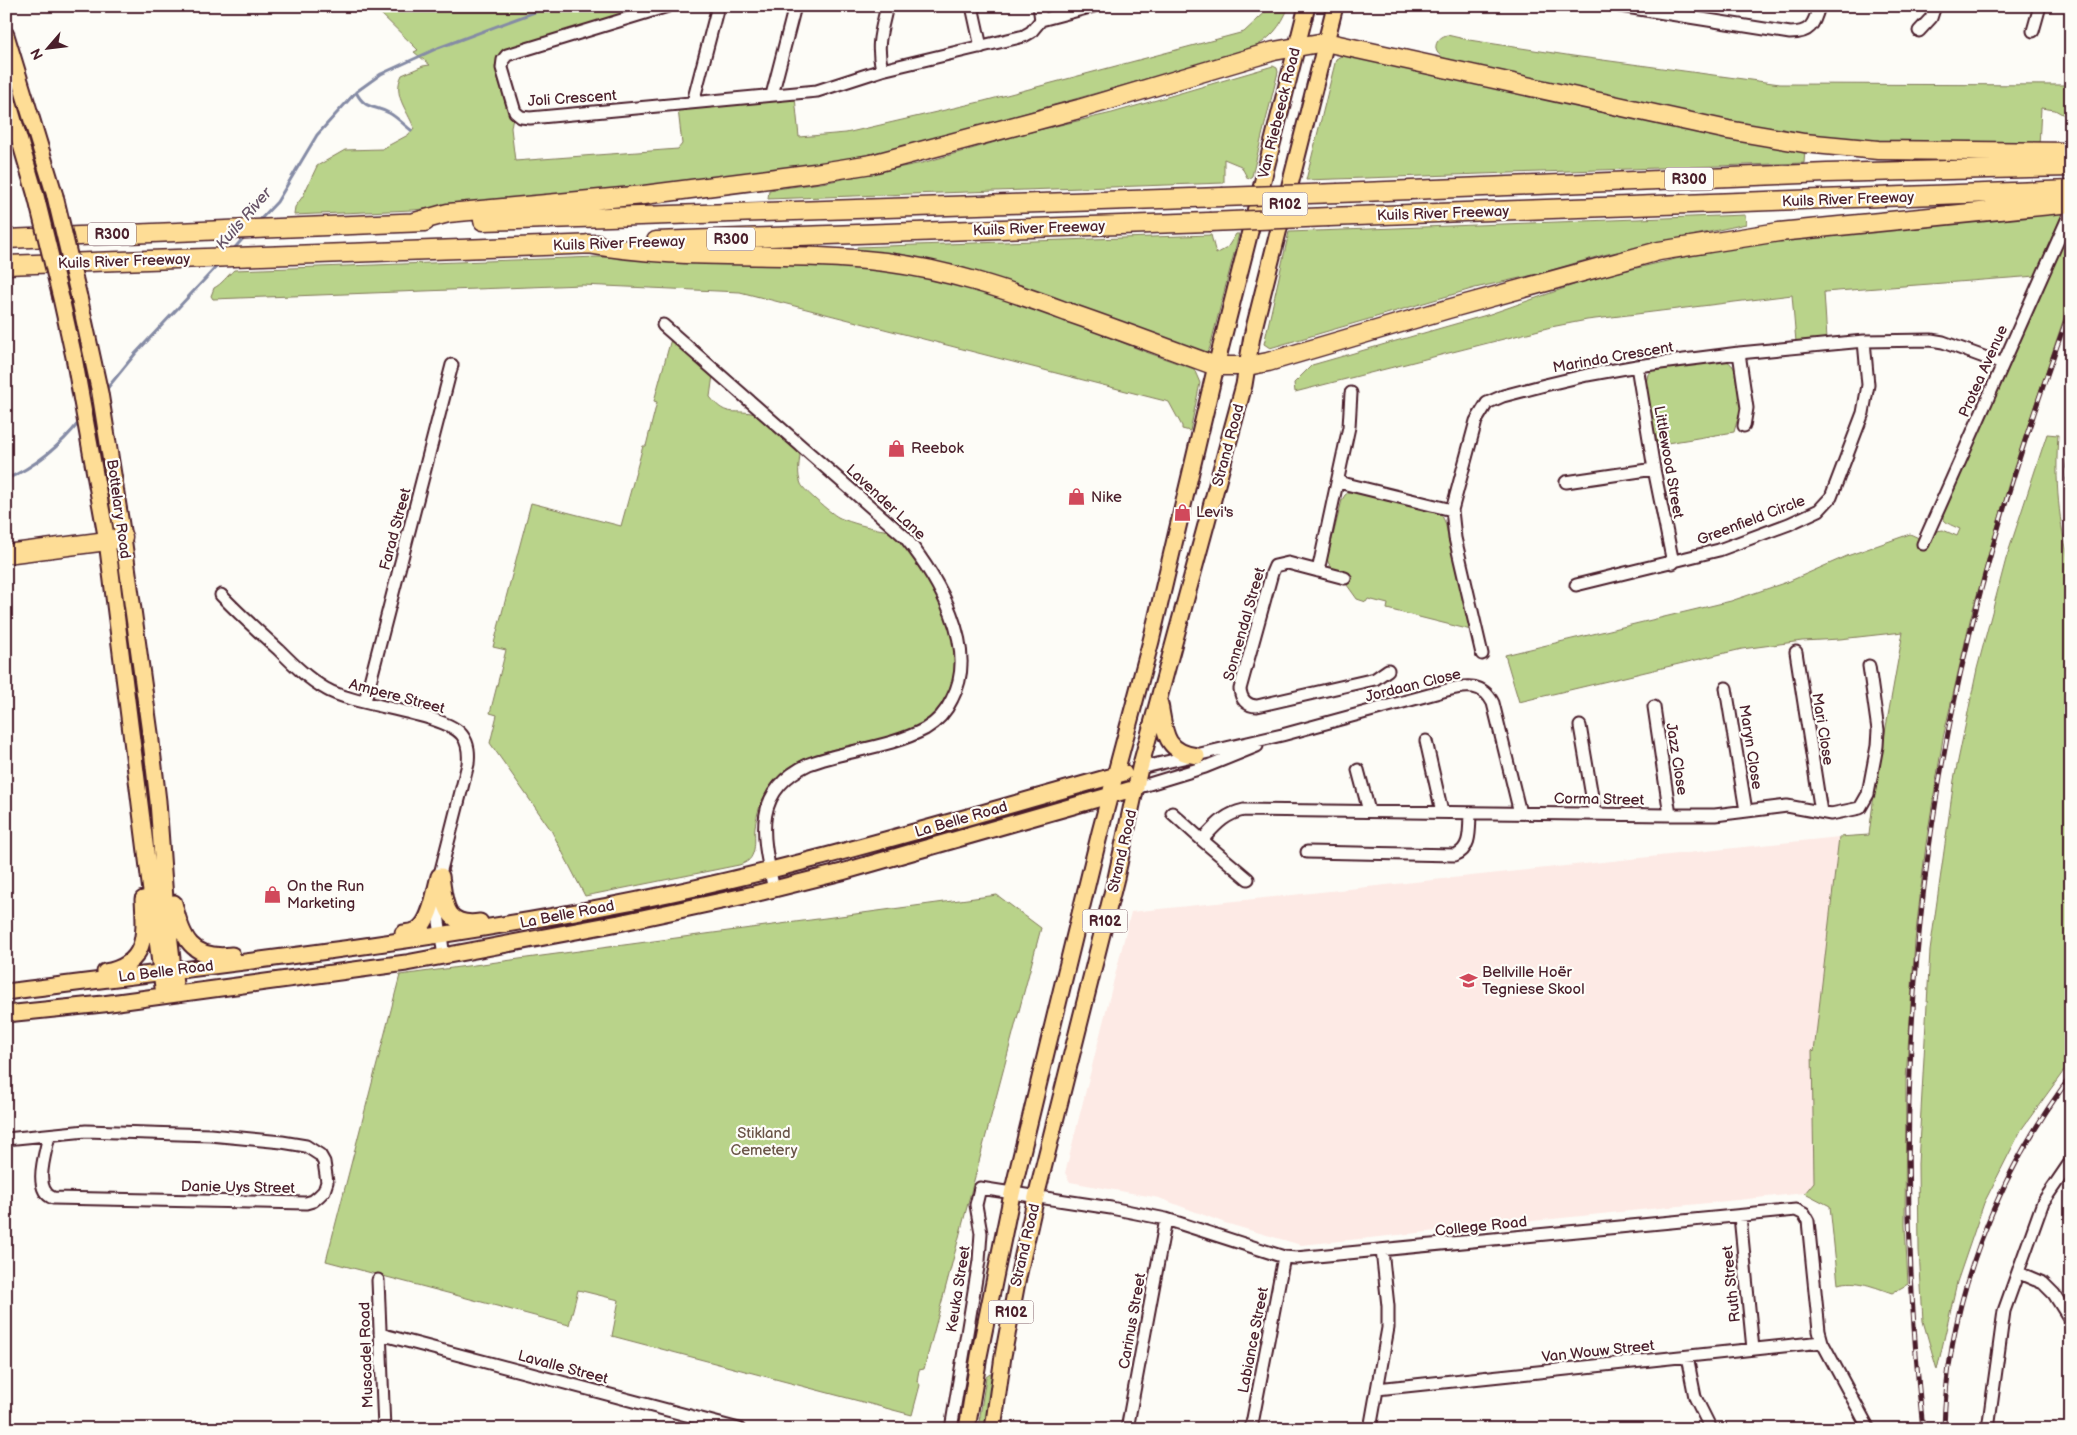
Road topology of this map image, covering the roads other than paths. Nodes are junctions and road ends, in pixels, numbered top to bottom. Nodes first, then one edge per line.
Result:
1 (668, 6) edge
2 (718, 6) edge
3 (795, 6) edge
4 (887, 6) edge
5 (972, 6) edge
6 (1039, 6) edge
7 (1094, 6) edge
8 (1307, 6) edge
9 (1335, 6) edge
10 (1620, 6) edge
11 (1819, 6) edge
12 (1935, 6) edge
13 (2040, 6) edge
14 (1041, 20) junction
15 (1919, 31) dead end
16 (2033, 31) dead end
17 (6, 35) edge
18 (1325, 42) junction
19 (1296, 46) junction
20 (981, 47) junction
21 (882, 70) junction
22 (6, 94) edge
23 (772, 95) junction
24 (693, 102) junction
25 (2071, 152) edge
26 (2043, 160) junction
27 (2071, 167) edge
28 (2071, 190) edge
29 (2071, 202) edge
30 (2071, 210) edge
31 (415, 222) junction
32 (6, 238) edge
33 (588, 244) junction
34 (6, 265) edge
35 (663, 325) dead end
36 (1864, 341) junction
37 (1739, 353) junction
38 (2002, 364) junction
39 (452, 365) dead end
40 (1216, 366) junction
41 (1247, 366) junction
42 (1637, 366) junction
43 (1351, 393) dead end
44 (1744, 426) dead end
45 (1654, 469) junction
46 (1338, 482) junction
47 (1566, 482) dead end
48 (1452, 510) junction
49 (115, 539) junction
50 (1923, 544) dead end
51 (6, 554) edge
52 (1672, 562) junction
53 (1318, 571) junction
54 (1345, 578) dead end
55 (1576, 585) dead end
56 (221, 595) dead end
57 (1796, 652) dead end
58 (1482, 654) dead end
59 (1869, 666) dead end
60 (1388, 670) dead end
61 (1726, 688) dead end
62 (1159, 700) junction
63 (365, 701) junction
64 (1654, 707) dead end
65 (1580, 726) dead end
66 (1282, 735) junction
67 (1426, 742) dead end
68 (1197, 756) junction
69 (1140, 768) junction
70 (1358, 770) dead end
71 (1116, 775) junction
72 (1136, 788) junction
73 (1110, 796) junction
74 (1369, 811) junction
75 (1746, 811) junction
76 (1442, 812) junction
77 (1470, 812) junction
78 (1821, 812) junction
79 (1172, 813) dead end
80 (1520, 813) junction
81 (1594, 814) junction
82 (1670, 815) junction
83 (1202, 840) junction
84 (161, 848) junction
85 (146, 850) junction
86 (1307, 852) dead end
87 (770, 870) junction
88 (440, 874) junction
89 (1248, 879) dead end
90 (774, 890) junction
91 (498, 926) junction
92 (441, 935) junction
93 (381, 943) junction
94 (444, 957) junction
95 (263, 958) junction
96 (168, 971) junction
97 (6, 990) edge
98 (170, 994) junction
99 (6, 1014) edge
100 (49, 1135) junction
101 (6, 1139) edge
102 (2070, 1164) edge
103 (1012, 1194) junction
104 (1036, 1197) junction
105 (1740, 1216) junction
106 (1166, 1219) junction
107 (1382, 1250) junction
108 (1284, 1257) junction
109 (2019, 1273) junction
110 (378, 1280) dead end
111 (2071, 1321) edge
112 (380, 1334) junction
113 (1822, 1342) junction
114 (1753, 1350) junction
115 (1687, 1357) junction
116 (1377, 1389) junction
117 (384, 1429) edge
118 (739, 1429) edge
119 (951, 1429) edge
120 (967, 1429) edge
121 (993, 1429) edge
122 (1127, 1429) edge
123 (1251, 1429) edge
124 (1370, 1429) edge
125 (1711, 1429) edge
126 (1869, 1429) edge
127 (1988, 1429) edge

1 - 24 street, Joli Crescent
2 - 24 street
3 - 23 street
4 - 21 street
5 - 20 street
6 - 14 street
7 - 14 street
8 - 19 main road, Van Riebeeck Road / R102
9 - 18 main road, Van Riebeeck Road / R102
10 - 11 street
12 - 15 street
13 - 16 street
14 - 20 street, Joli Crescent
17 - 49 main road, Bottelary Road, bridge
18 - 19 highway
18 - 26 highway
18 - 41 main road, Van Riebeeck Road / R102
19 - 31 highway
19 - 40 main road, Van Riebeeck Road / R102
20 - 21 street, Joli Crescent
21 - 23 street, Joli Crescent
22 - 49 main road, Bottelary Road, bridge
23 - 24 street, Joli Crescent
25 - 26 highway
26 - 27 highway, Kuils River Freeway / R300
26 - 31 highway, Kuils River Freeway / R300, bridge
28 - 33 highway, Kuils River Freeway / R300, bridge
29 - 41 highway
30 - 38 street, Protea Avenue
31 - 32 highway, Kuils River Freeway / R300
33 - 34 highway, Kuils River Freeway / R300
33 - 40 highway
35 - 87 street, Lavender Lane
36 - 37 street, Marinda Crescent
36 - 38 street, Marinda Crescent
36 - 52 street, Greenfield Circle
37 - 42 street, Marinda Crescent
37 - 44 street
38 - 50 street, Protea Avenue
39 - 63 street, Farad Street
40 - 41 highway
40 - 71 main road, Strand Road / R102
41 - 62 main road, Strand Road / R102
42 - 45 street, Littlewood Street
42 - 48 street, Marinda Crescent
43 - 46 street
45 - 47 street
45 - 52 street, Littlewood Street
46 - 48 street
46 - 53 street
48 - 58 street, Marinda Crescent
49 - 51 highway
49 - 84 main road, Bottelary Road
49 - 85 main road, Bottelary Road
52 - 55 street, Greenfield Circle
53 - 54 street, Sonnendal Street
53 - 60 street, Sonnendal Street
56 - 63 street, Ampere Street
57 - 78 street, Mari Close
59 - 78 street, Corma Street
61 - 75 street, Maryn Close
62 - 68 main road
62 - 69 main road, Strand Road / R102
63 - 88 street, Ampere Street
64 - 82 street, Jazz Close
65 - 81 street
66 - 68 street, Jordaan Close
66 - 72 street, Jordaan Close
66 - 80 street, Jordaan Close
67 - 76 street
68 - 69 street, Jordaan Close
69 - 71 main road, La Belle Road
69 - 72 main road, Strand Road / R102
70 - 74 street
71 - 73 main road, Strand Road / R102
71 - 87 main road, La Belle Road
72 - 73 main road, La Belle Road
72 - 104 main road, Strand Road / R102
73 - 90 main road, La Belle Road
73 - 103 main road, Strand Road / R102
74 - 76 street, Corma Street
74 - 83 street, Corma Street
75 - 78 street, Corma Street
75 - 82 street, Corma Street
76 - 77 street, Corma Street
77 - 80 street, Corma Street
77 - 86 street
79 - 83 street
80 - 81 street, Corma Street
81 - 82 street, Corma Street
83 - 89 street
84 - 95 main road
84 - 96 main road, Bottelary Road
85 - 96 main road, Bottelary Road
85 - 97 main road
87 - 90 street, Lavender Lane
87 - 91 main road, La Belle Road
88 - 91 main road
88 - 92 street, Ampere Street
88 - 93 main road
90 - 94 main road, La Belle Road
91 - 92 main road, La Belle Road
92 - 93 main road, La Belle Road
92 - 94 street, Ampere Street
93 - 95 main road, La Belle Road
94 - 98 main road, La Belle Road
95 - 96 main road, La Belle Road
96 - 97 main road, La Belle Road
96 - 98 main road, Bottelary Road
98 - 99 main road, La Belle Road
100 - 100 street, Danie Uys Street
100 - 101 street, Danie Uys Street
102 - 109 street
103 - 104 street, College Road
103 - 119 street, Keuka Street
103 - 120 main road, Strand Road / R102
104 - 106 street, College Road
104 - 121 main road, Strand Road / R102
105 - 107 street, College Road
105 - 113 street, College Road
105 - 114 street, Ruth Street
106 - 108 street, College Road
106 - 122 street, Carinus Street
107 - 108 street, College Road
107 - 116 street
108 - 123 street, Labiance Street
109 - 111 street
109 - 127 street
110 - 112 street, Muscadel Road
112 - 117 street, Muscadel Road
112 - 118 street, Lavalle Street
113 - 114 street, Van Wouw Street
113 - 126 street
114 - 115 street, Van Wouw Street
115 - 116 street, Van Wouw Street
115 - 125 street
116 - 124 street

